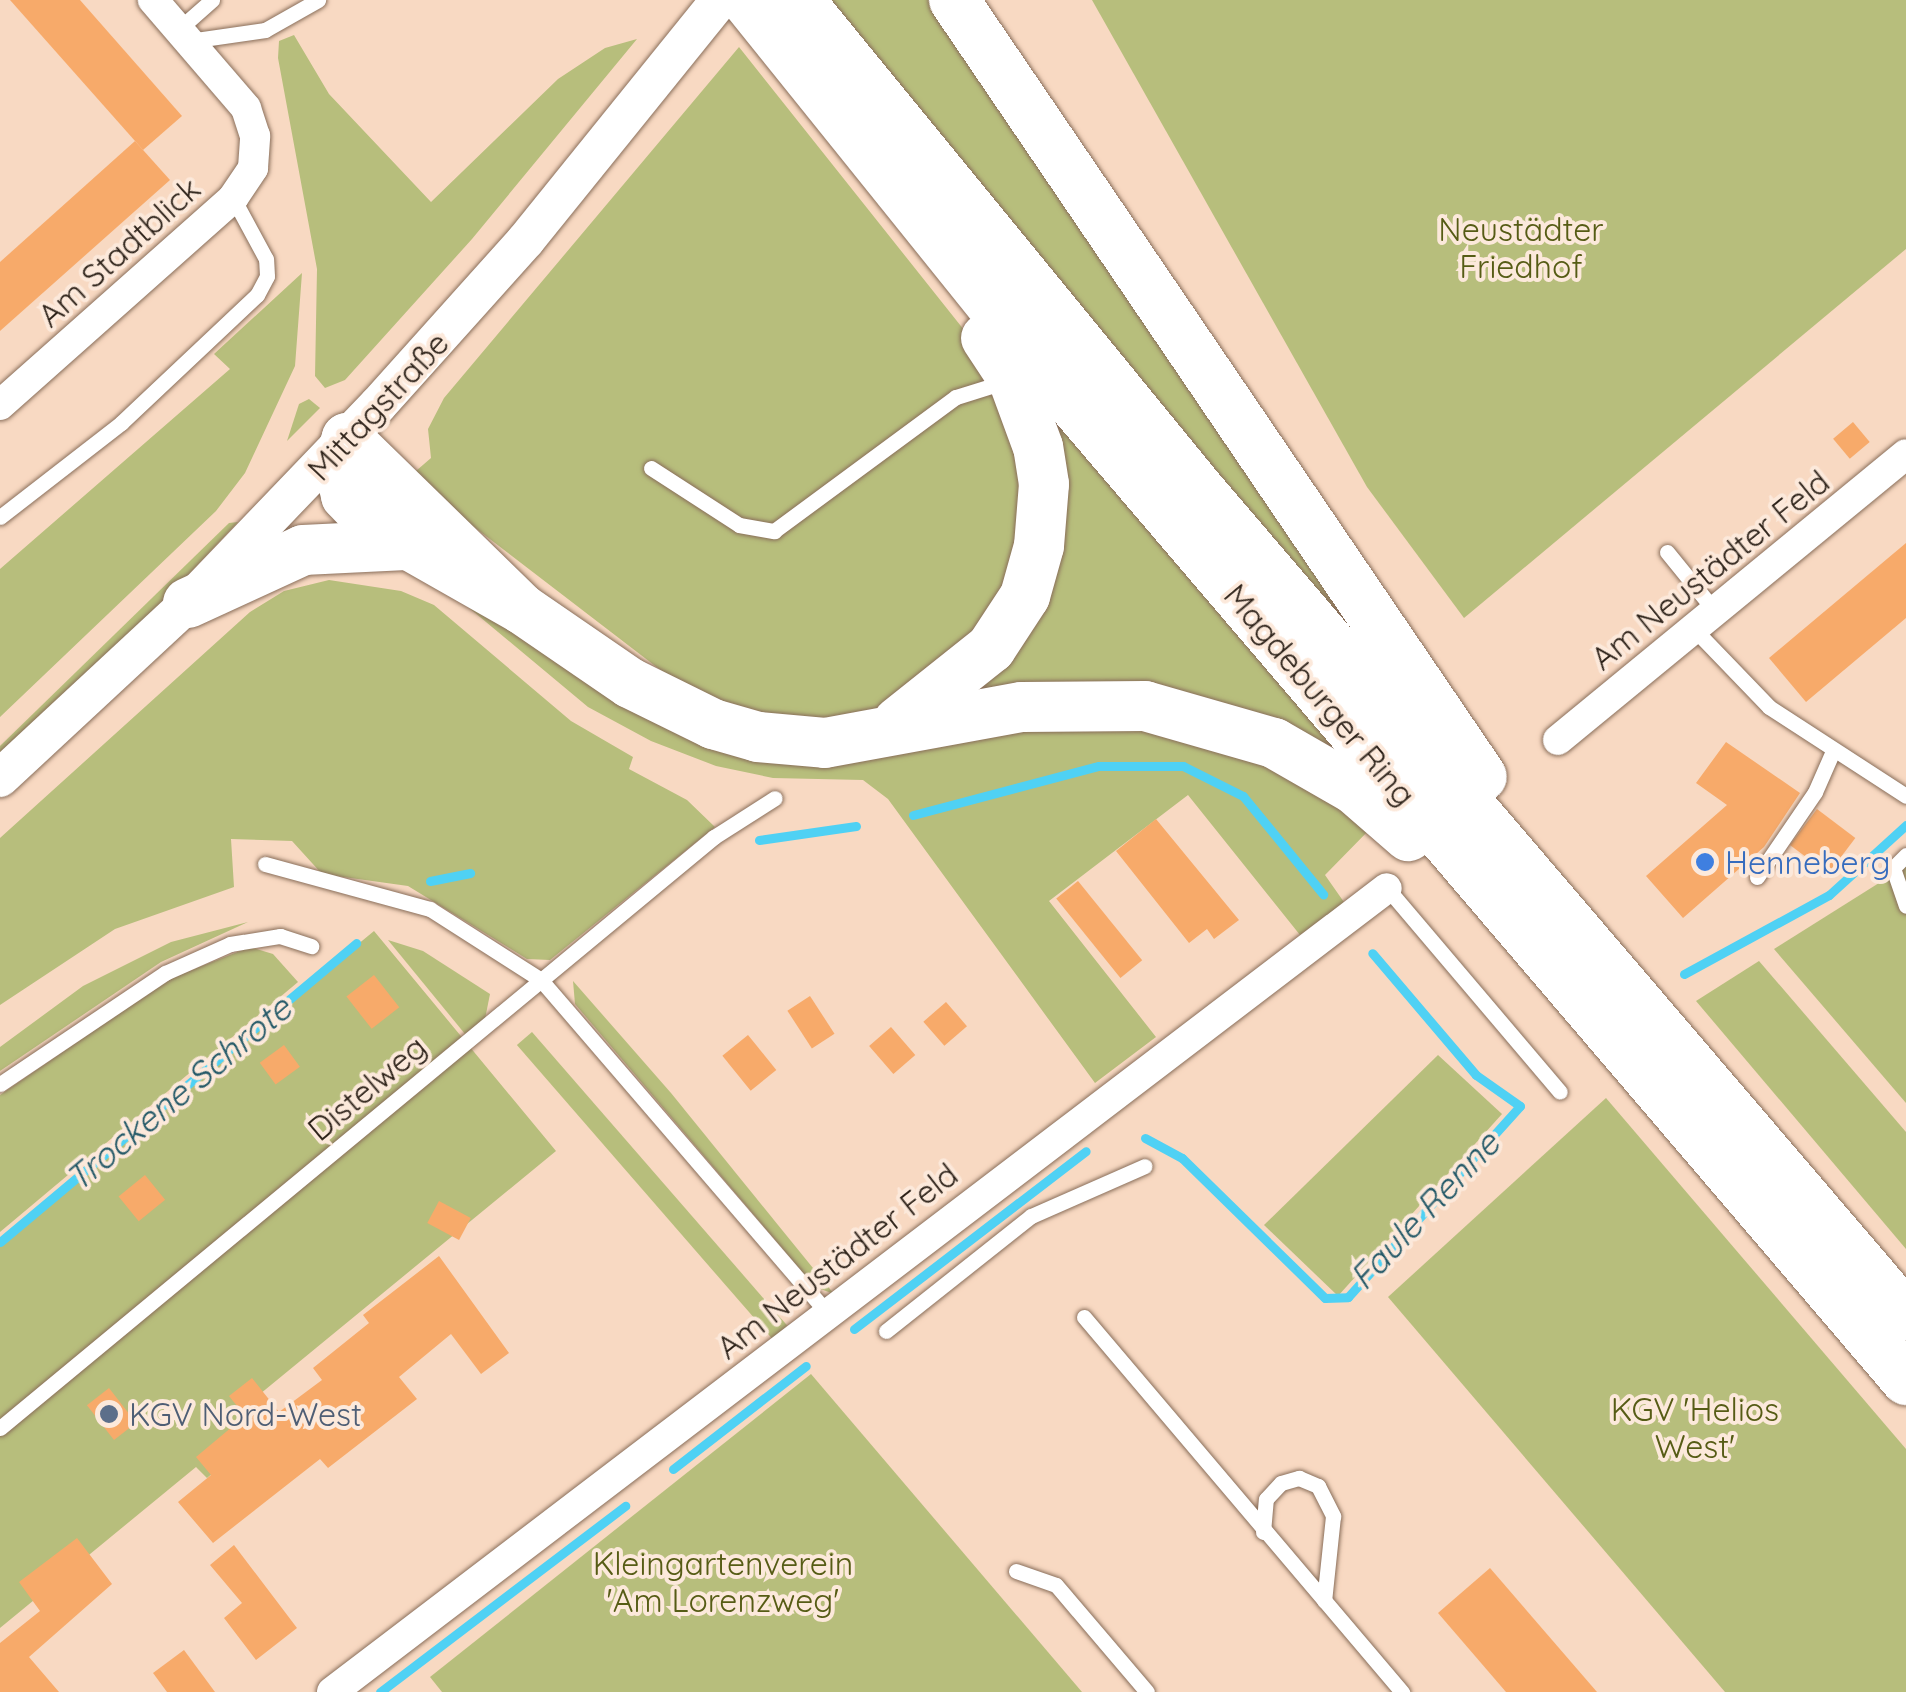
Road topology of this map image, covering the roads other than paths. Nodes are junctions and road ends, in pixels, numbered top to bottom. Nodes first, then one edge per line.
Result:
1 (153, 0) edge
2 (212, 0) edge
3 (318, 0) edge
4 (720, 0) edge
5 (746, 0) edge
6 (799, 0) edge
7 (954, 0) edge
8 (184, 35) junction
9 (855, 140) junction
10 (233, 198) junction
11 (1013, 379) junction
12 (0, 405) edge
13 (348, 438) junction
14 (1906, 454) edge
15 (651, 468) dead end
16 (0, 516) edge
17 (406, 545) junction
18 (1666, 552) dead end
19 (188, 602) junction
20 (522, 609) junction
21 (1704, 620) junction
22 (872, 736) junction
23 (1558, 740) dead end
24 (1833, 751) junction
25 (0, 778) edge
26 (1906, 796) edge
27 (775, 798) dead end
28 (1906, 855) edge
29 (265, 864) dead end
30 (1757, 877) dead end
31 (1387, 888) joint
32 (1906, 906) edge
33 (311, 946) dead end
34 (541, 980) junction
35 (1593, 982) junction
36 (0, 1084) edge
37 (1560, 1092) dead end
38 (1144, 1166) dead end
39 (827, 1313) junction
40 (1084, 1316) dead end
41 (1906, 1316) edge
42 (886, 1331) dead end
43 (1906, 1380) edge
44 (0, 1428) edge
45 (1263, 1532) junction
46 (1016, 1571) dead end
47 (1324, 1601) junction
48 (332, 1692) edge
49 (1147, 1692) edge
50 (1402, 1692) edge

1 - 8 street
2 - 8 lane
3 - 8 lane
4 - 13 street, Mittagstraße
5 - 9 highway, Magdeburger Ring
6 - 35 highway, Magdeburger Ring
7 - 35 highway
8 - 10 street, Am Stadtblick
9 - 11 highway
9 - 35 highway, Magdeburger Ring
10 - 12 street, Am Stadtblick
10 - 16 lane
11 - 15 lane
11 - 22 highway
13 - 17 highway
13 - 19 street, Mittagstraße
13 - 20 highway
14 - 21 street, Am Neustädter Feld
17 - 19 highway
17 - 20 highway
18 - 21 lane
19 - 25 street, Mittagstraße
20 - 22 highway
21 - 23 street, Am Neustädter Feld
21 - 24 lane
22 - 35 highway
24 - 26 lane
24 - 30 lane
27 - 34 lane, Distelweg
28 - 32 lane
29 - 34 lane
31 - 37 lane
31 - 39 street, Am Neustädter Feld
33 - 36 lane
34 - 39 lane
34 - 44 lane, Distelweg
35 - 41 highway, Magdeburger Ring
35 - 43 highway, Magdeburger Ring
38 - 42 lane
39 - 48 street, Am Neustädter Feld
40 - 45 lane
45 - 47 lane
45 - 47 lane
46 - 49 lane
47 - 50 lane

